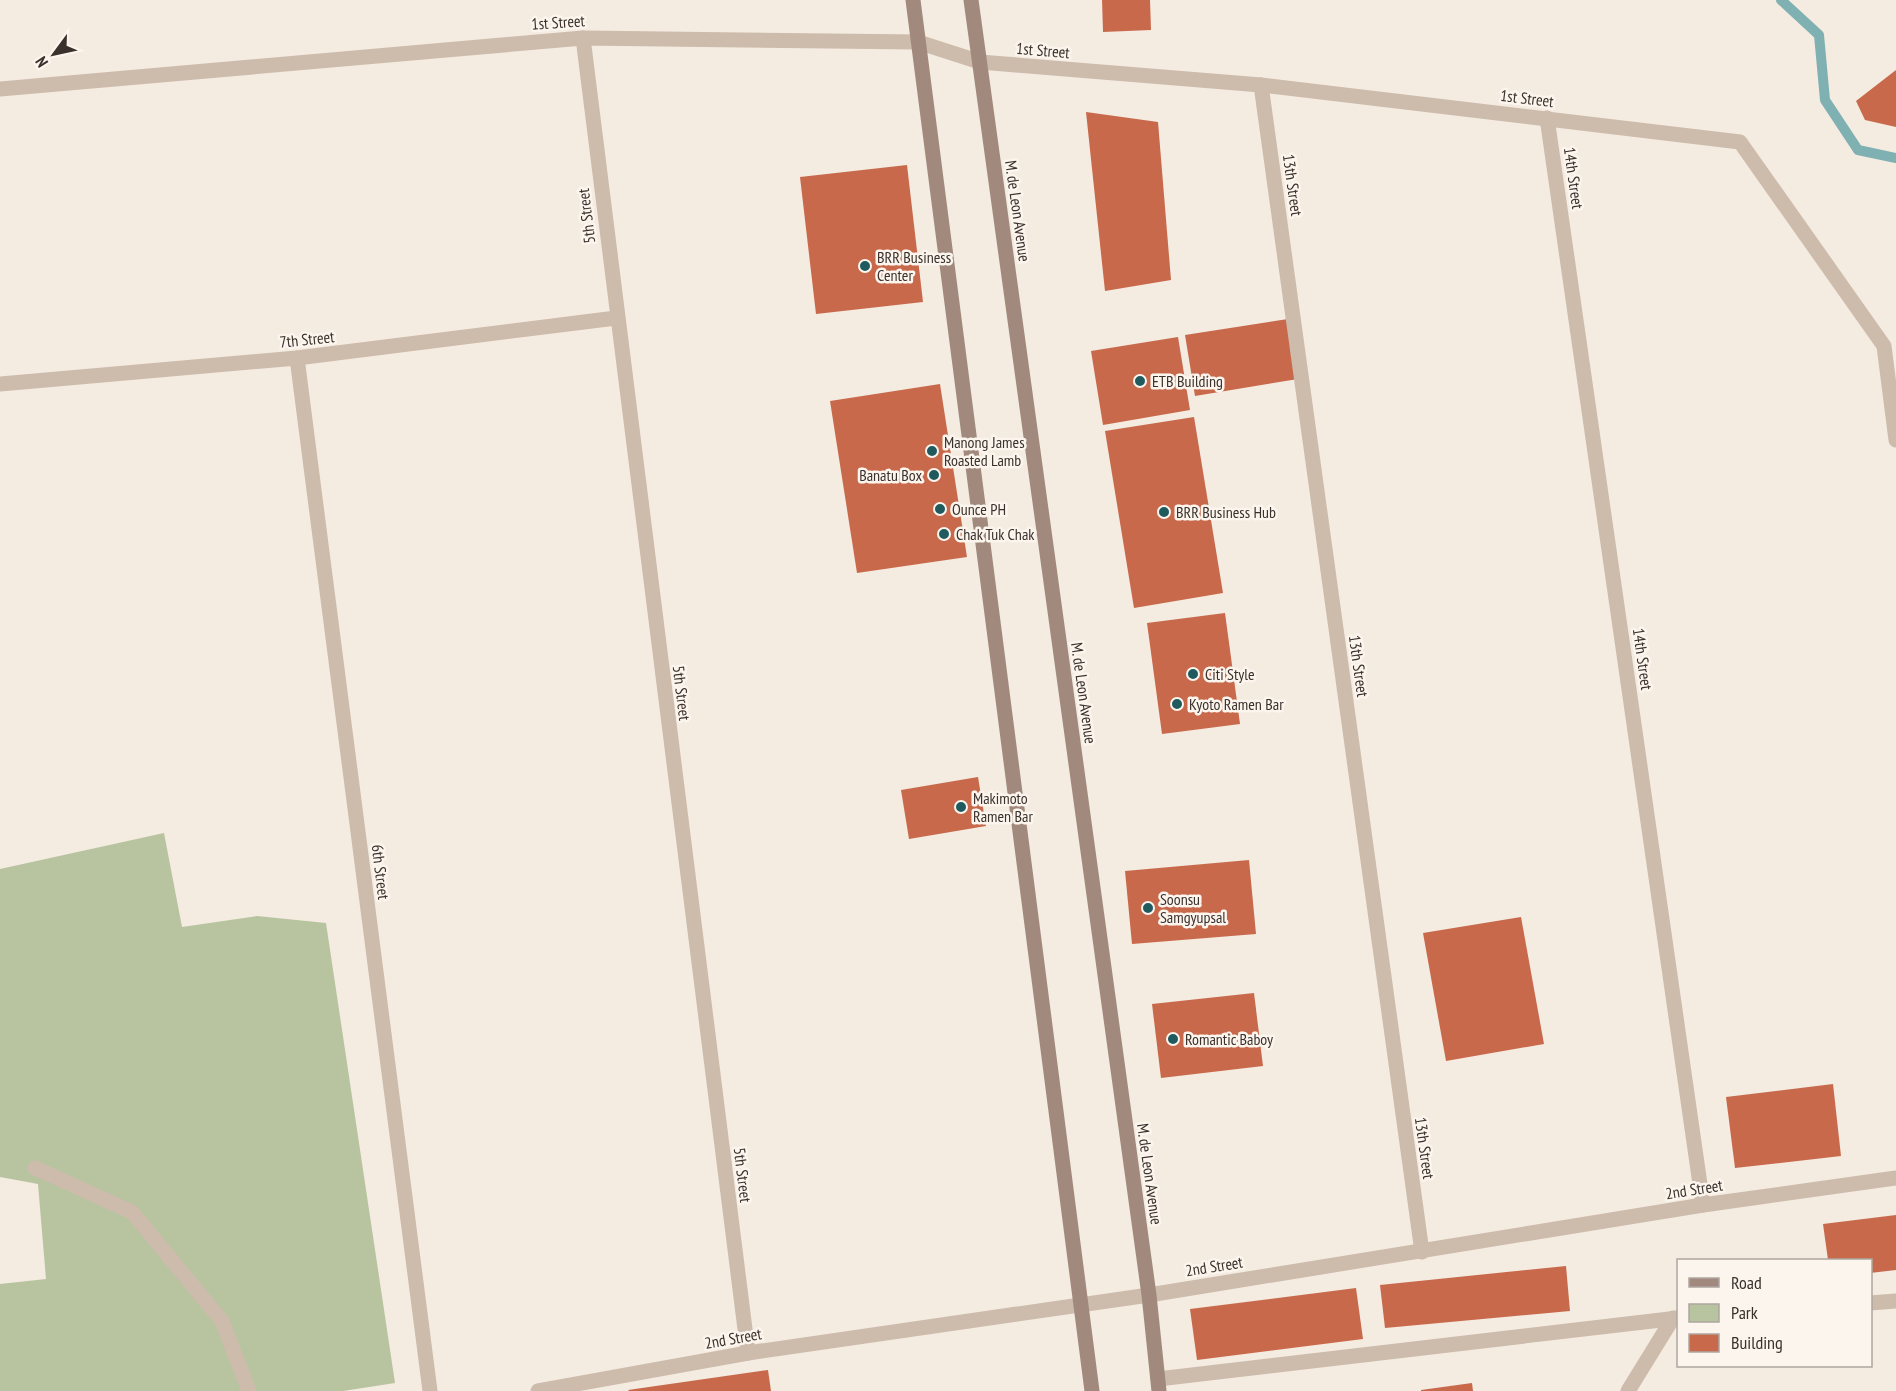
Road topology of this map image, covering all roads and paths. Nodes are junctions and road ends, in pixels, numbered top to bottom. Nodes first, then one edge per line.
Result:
1 (913, 0) edge
2 (971, 0) edge
3 (583, 38) junction
4 (918, 42) junction
5 (980, 62) junction
6 (1261, 85) junction
7 (0, 89) edge
8 (1547, 118) junction
9 (616, 318) junction
10 (297, 358) junction
11 (0, 384) edge
12 (1894, 405) edge
13 (1896, 440) edge
14 (35, 1168) dead end
15 (1896, 1178) edge
16 (1703, 1205) junction
17 (1422, 1252) junction
18 (1149, 1295) junction
19 (1896, 1301) edge
20 (1079, 1303) junction
21 (1872, 1303) edge
22 (1676, 1318) edge
23 (748, 1353) junction
24 (1159, 1385) edge
25 (249, 1391) edge
26 (430, 1391) edge
27 (538, 1391) edge
28 (1092, 1391) edge
29 (1628, 1391) edge

1 - 4 main road
2 - 5 main road, M. de Leon Avenue
3 - 4 street, 1st Street
3 - 7 street, 1st Street
3 - 9 street, 5th Street
4 - 5 street, 1st Street
4 - 20 main road
5 - 6 street, 1st Street
5 - 18 main road, M. de Leon Avenue
6 - 8 street, 1st Street
6 - 17 street, 13th Street
8 - 12 street, 1st Street
8 - 16 street, 14th Street
9 - 10 street, 7th Street
9 - 23 street, 5th Street
10 - 11 street, 7th Street
10 - 26 street, 6th Street
12 - 13 street, 1st Street
14 - 25 street
15 - 16 street, 2nd Street
16 - 17 street, 2nd Street
17 - 18 street, 2nd Street
18 - 20 street, 2nd Street
18 - 24 main road, M. de Leon Avenue
19 - 21 street
20 - 23 street, 2nd Street
20 - 28 main road
22 - 24 street
22 - 29 street
23 - 27 street, 2nd Street

